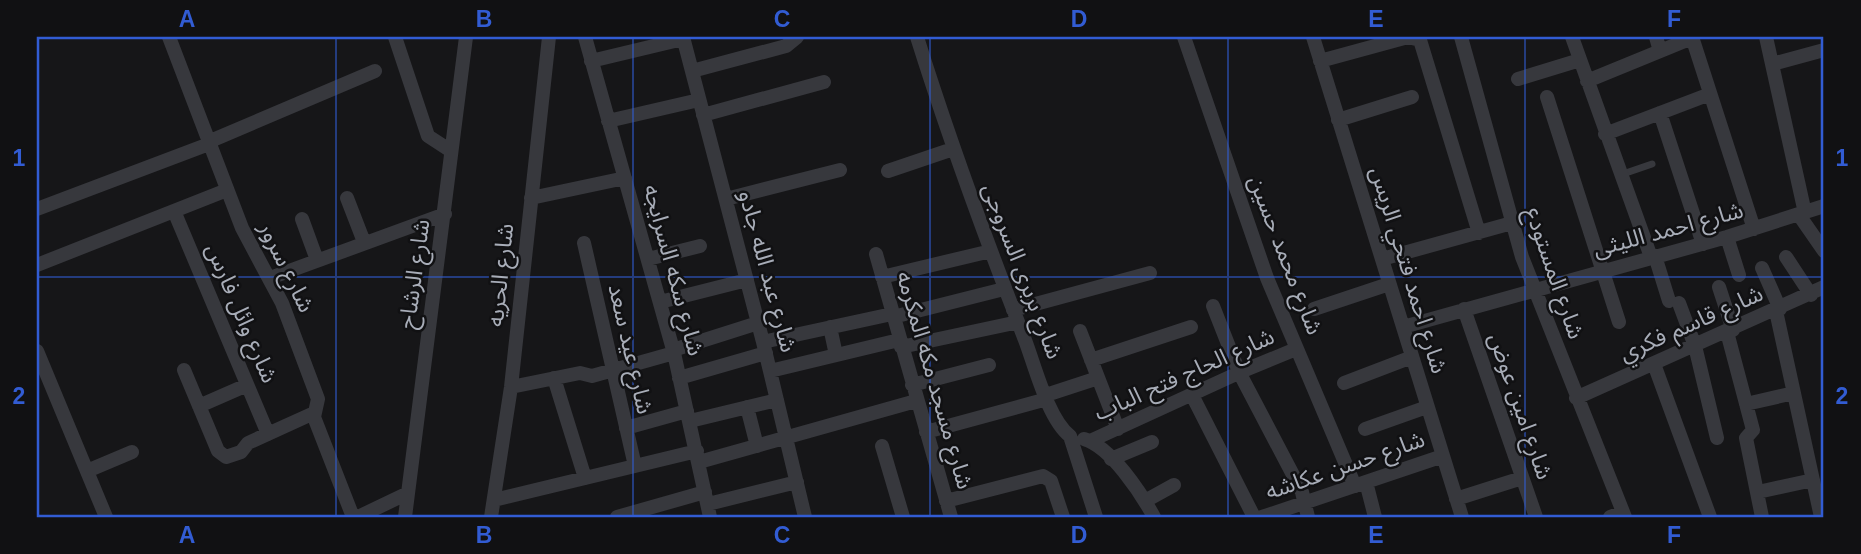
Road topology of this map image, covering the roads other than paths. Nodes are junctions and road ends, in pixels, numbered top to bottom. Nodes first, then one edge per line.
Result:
1 (169, 37) edge
2 (395, 37) edge
3 (466, 37) edge
4 (549, 37) edge
5 (585, 37) edge
6 (797, 37) edge
7 (917, 37) edge
8 (1184, 37) edge
9 (1313, 37) edge
10 (1461, 37) edge
11 (1572, 37) edge
12 (1692, 37) edge
13 (1766, 37) edge
14 (683, 38) edge
15 (1658, 44) edge
16 (1824, 50) edge
17 (1580, 60) junction
18 (591, 61) junction
19 (1320, 61) junction
20 (1772, 64) junction
21 (375, 71) dead end
22 (692, 71) junction
23 (1518, 79) dead end
24 (1587, 81) junction
25 (824, 82) dead end
26 (1710, 94) junction
27 (1412, 97) dead end
28 (1547, 97) dead end
29 (699, 100) junction
30 (1660, 113) junction
31 (703, 115) junction
32 (1338, 120) junction
33 (608, 121) junction
34 (1605, 134) junction
35 (208, 143) junction
36 (953, 149) junction
37 (451, 150) junction
38 (1652, 164) dead end
39 (840, 170) dead end
40 (888, 171) dead end
41 (1620, 174) junction
42 (625, 178) junction
43 (227, 190) junction
44 (347, 198) dead end
45 (531, 198) junction
46 (726, 200) junction
47 (1824, 206) edge
48 (37, 209) edge
49 (174, 211) junction
50 (445, 214) junction
51 (1802, 214) junction
52 (302, 219) dead end
53 (1512, 223) junction
54 (1754, 229) junction
55 (1479, 233) junction
56 (1727, 237) junction
57 (364, 242) junction
58 (584, 243) dead end
59 (1703, 244) junction
60 (701, 246) dead end
61 (991, 251) junction
62 (1824, 251) edge
63 (876, 254) dead end
64 (1653, 257) junction
65 (1786, 257) dead end
66 (648, 259) junction
67 (1382, 259) junction
68 (317, 260) junction
69 (37, 265) edge
70 (1762, 268) dead end
71 (1604, 270) junction
72 (1150, 273) dead end
73 (1739, 275) dead end
74 (882, 277) junction
75 (270, 278) junction
76 (747, 280) junction
77 (1389, 284) junction
78 (1719, 287) dead end
79 (1533, 288) junction
80 (1004, 289) junction
81 (1818, 291) edge
82 (660, 302) junction
83 (1213, 306) dead end
84 (1314, 309) dead end
85 (1464, 309) junction
86 (1778, 310) junction
87 (893, 315) junction
88 (1015, 316) junction
89 (1619, 322) dead end
90 (758, 323) junction
91 (830, 327) junction
92 (1191, 327) dead end
93 (1403, 327) junction
94 (1080, 331) dead end
95 (1730, 331) junction
96 (900, 343) junction
97 (1695, 346) junction
98 (764, 347) junction
99 (1296, 349) junction
100 (37, 351) edge
101 (673, 351) junction
102 (836, 355) junction
103 (1412, 357) junction
104 (1091, 359) junction
105 (1654, 364) junction
106 (989, 365) dead end
107 (184, 370) dead end
108 (770, 370) junction
109 (612, 371) junction
110 (1239, 373) junction
111 (680, 377) junction
112 (554, 378) junction
113 (1098, 378) junction
114 (1344, 383) dead end
115 (247, 385) junction
116 (912, 385) junction
117 (511, 387) junction
118 (1794, 393) junction
119 (1192, 395) junction
120 (1046, 397) junction
121 (1576, 398) junction
122 (777, 400) junction
123 (916, 401) junction
124 (1746, 404) junction
125 (199, 407) junction
126 (747, 407) junction
127 (1427, 407) junction
128 (314, 413) junction
129 (689, 416) junction
130 (626, 428) junction
131 (1118, 429) junction
132 (1365, 429) dead end
133 (926, 432) junction
134 (268, 434) junction
135 (1070, 436) junction
136 (786, 438) junction
137 (1717, 438) dead end
138 (1090, 441) junction
139 (1152, 442) dead end
140 (757, 446) junction
141 (882, 446) dead end
142 (132, 452) dead end
143 (698, 456) junction
144 (1443, 456) junction
145 (1111, 459) junction
146 (635, 466) junction
147 (87, 471) junction
148 (585, 478) junction
149 (1522, 478) junction
150 (1813, 480) junction
151 (797, 482) junction
152 (1361, 484) junction
153 (1174, 485) dead end
154 (1758, 492) junction
155 (408, 493) junction
156 (1456, 499) junction
157 (494, 500) junction
158 (946, 501) junction
159 (1145, 501) junction
160 (708, 504) edge
161 (1307, 510) edge
162 (1280, 514) edge
163 (1619, 516) edge
164 (106, 517) edge
165 (356, 517) edge
166 (405, 517) edge
167 (491, 517) edge
168 (617, 517) edge
169 (805, 517) edge
170 (903, 517) edge
171 (951, 517) edge
172 (1063, 517) edge
173 (1096, 517) edge
174 (1154, 517) edge
175 (1254, 517) edge
176 (1262, 517) edge
177 (1375, 517) edge
178 (1462, 517) edge
179 (1536, 517) edge
180 (1710, 517) edge
181 (1762, 517) edge
182 (1821, 517) edge

1 - 35 street, شارع سرور
2 - 37 street
3 - 37 street, شارع الرشاح
4 - 45 street, شارع الحريه
5 - 18 street, شارع سكه السرايجه
6 - 22 street
7 - 36 street, شارع بربرى السروجى
8 - 99 street, شارع محمد حسين
9 - 19 street, شارع احمد فتحي الريس
10 - 53 street, شارع المستودع
11 - 17 street
12 - 15 street
12 - 26 street
13 - 20 street
14 - 18 street
14 - 22 street, شارع عبد الله جادو
15 - 24 street
16 - 20 street
17 - 23 street
17 - 24 street
18 - 33 street, شارع سكه السرايجه
19 - 32 street, شارع احمد فتحي الريس
19 - 55 street
20 - 51 street
21 - 35 street
22 - 29 street, شارع عبد الله جادو
24 - 34 street
25 - 31 street
26 - 30 street
26 - 54 street
27 - 32 street
28 - 71 street
29 - 31 street, شارع عبد الله جادو
29 - 33 street
30 - 34 street
30 - 59 street
31 - 46 street, شارع عبد الله جادو
32 - 67 street, شارع احمد فتحي الريس
33 - 42 street, شارع سكه السرايجه
34 - 41 street
35 - 43 street, شارع سرور
35 - 48 street
36 - 40 street
36 - 61 street, شارع بربرى السروجى
37 - 50 street, شارع الرشاح
38 - 41 lane
39 - 46 street
41 - 64 street
42 - 45 street
42 - 66 street, شارع سكه السرايجه
43 - 49 street
43 - 75 street, شارع سرور
44 - 57 street
45 - 117 street, شارع الحريه
46 - 76 street, شارع عبد الله جادو
47 - 51 street, شارع احمد الليثى
49 - 69 street
49 - 115 street, شارع وائل فارس
50 - 57 street
50 - 155 street, شارع الرشاح
51 - 54 street, شارع احمد الليثى
51 - 62 street
52 - 68 street
53 - 55 street
53 - 79 street, شارع المستودع
54 - 56 street, شارع احمد الليثى
55 - 67 street
56 - 59 street, شارع احمد الليثى
56 - 73 street
57 - 68 street
58 - 109 street, شارع عيد سعد
59 - 64 street, شارع احمد الليثى
60 - 66 street
61 - 74 street
61 - 80 street, شارع بربرى السروجى
63 - 74 street, شارع مسجد مكه المكرمه
64 - 71 street, شارع احمد الليثى
64 - 97 street
65 - 81 street
66 - 82 street, شارع سكه السرايجه
67 - 77 street, شارع احمد فتحي الريس
68 - 75 street
70 - 86 street
71 - 79 street, شارع احمد الليثى
71 - 89 street
72 - 88 street
74 - 87 street, شارع مسجد مكه المكرمه
75 - 128 street, شارع سرور
76 - 82 street
76 - 90 street, شارع عبد الله جادو
77 - 84 street
77 - 93 street, شارع احمد فتحي الريس
78 - 95 street
79 - 85 street, شارع احمد الليثى
79 - 121 street, شارع المستودع
80 - 87 street
80 - 88 street, شارع بربرى السروجى
81 - 86 street, شارع قاسم فكري
82 - 101 street, شارع سكه السرايجه
83 - 110 street
85 - 93 street, شارع احمد الليثى
85 - 149 street, شارع امين عوض
86 - 95 street, شارع قاسم فكري
86 - 118 street
87 - 91 street
87 - 96 street, شارع مسجد مكه المكرمه
88 - 96 street
88 - 120 street, شارع بربرى السروجى
90 - 98 street, شارع عبد الله جادو
90 - 101 street
91 - 98 street
91 - 102 street
92 - 104 street
93 - 103 street, شارع احمد فتحي الريس
94 - 104 street
95 - 97 street, شارع قاسم فكري
95 - 124 street
96 - 102 street
96 - 116 street, شارع مسجد مكه المكرمه
97 - 105 street, شارع قاسم فكري
97 - 137 street
98 - 108 street, شارع عبد الله جادو
98 - 111 street
99 - 110 street, شارع الحاج فتح الباب
99 - 152 street, شارع محمد حسين
100 - 147 street
101 - 109 street
101 - 111 street, شارع سكه السرايجه
102 - 108 street
103 - 114 street
103 - 127 street, شارع احمد فتحي الريس
104 - 113 street
105 - 121 street, شارع قاسم فكري
105 - 180 street
106 - 116 street
107 - 125 street
108 - 122 street, شارع عبد الله جادو
109 - 112 street
109 - 130 street, شارع عيد سعد
110 - 119 street, شارع الحاج فتح الباب
110 - 161 street
111 - 129 street, شارع سكه السرايجه
112 - 117 street
112 - 148 street
113 - 120 street
113 - 131 street
115 - 125 street
115 - 134 street, شارع وائل فارس
116 - 123 street, شارع مسجد مكه المكرمه
117 - 157 street, شارع الحريه
118 - 124 street
118 - 150 street
119 - 131 street, شارع الحاج فتح الباب
119 - 175 street
120 - 133 street
120 - 135 street, شارع بربرى السروجى
121 - 163 street, شارع المستودع
122 - 126 street
122 - 136 street, شارع عبد الله جادو
123 - 133 street, شارع مسجد مكه المكرمه
123 - 136 street
124 - 154 street
125 - 134 street
126 - 129 street
126 - 140 street
127 - 132 street
127 - 144 street, شارع احمد فتحي الريس
128 - 134 street
128 - 165 street, شارع سرور
129 - 130 street
129 - 143 street, شارع سكه السرايجه
130 - 146 street, شارع عيد سعد
131 - 138 street, شارع الحاج فتح الباب
133 - 158 street, شارع مسجد مكه المكرمه
135 - 138 street
135 - 173 street, شارع بربرى السروجى
136 - 140 street
136 - 151 street, شارع عبد الله جادو
138 - 145 street
139 - 145 street
140 - 143 street
141 - 170 street
142 - 147 street
143 - 146 street
143 - 160 street, شارع سكه السرايجه
144 - 152 street, شارع حسن عكاشه
144 - 156 street, شارع احمد فتحي الريس
145 - 159 street
146 - 148 street
147 - 164 street
148 - 157 street
149 - 156 street
149 - 179 street, شارع امين عوض
150 - 154 street
150 - 182 street
151 - 160 street
151 - 169 street, شارع عبد الله جادو
152 - 161 street, شارع حسن عكاشه
152 - 177 street, شارع محمد حسين
153 - 159 street
154 - 181 street
155 - 165 street
155 - 166 street, شارع الرشاح
156 - 178 street, شارع احمد فتحي الريس
157 - 167 street, شارع الحريه
158 - 171 street, شارع مسجد مكه المكرمه
158 - 172 street
159 - 174 street
160 - 168 street
161 - 162 street, شارع حسن عكاشه
162 - 176 street, شارع حسن عكاشه

